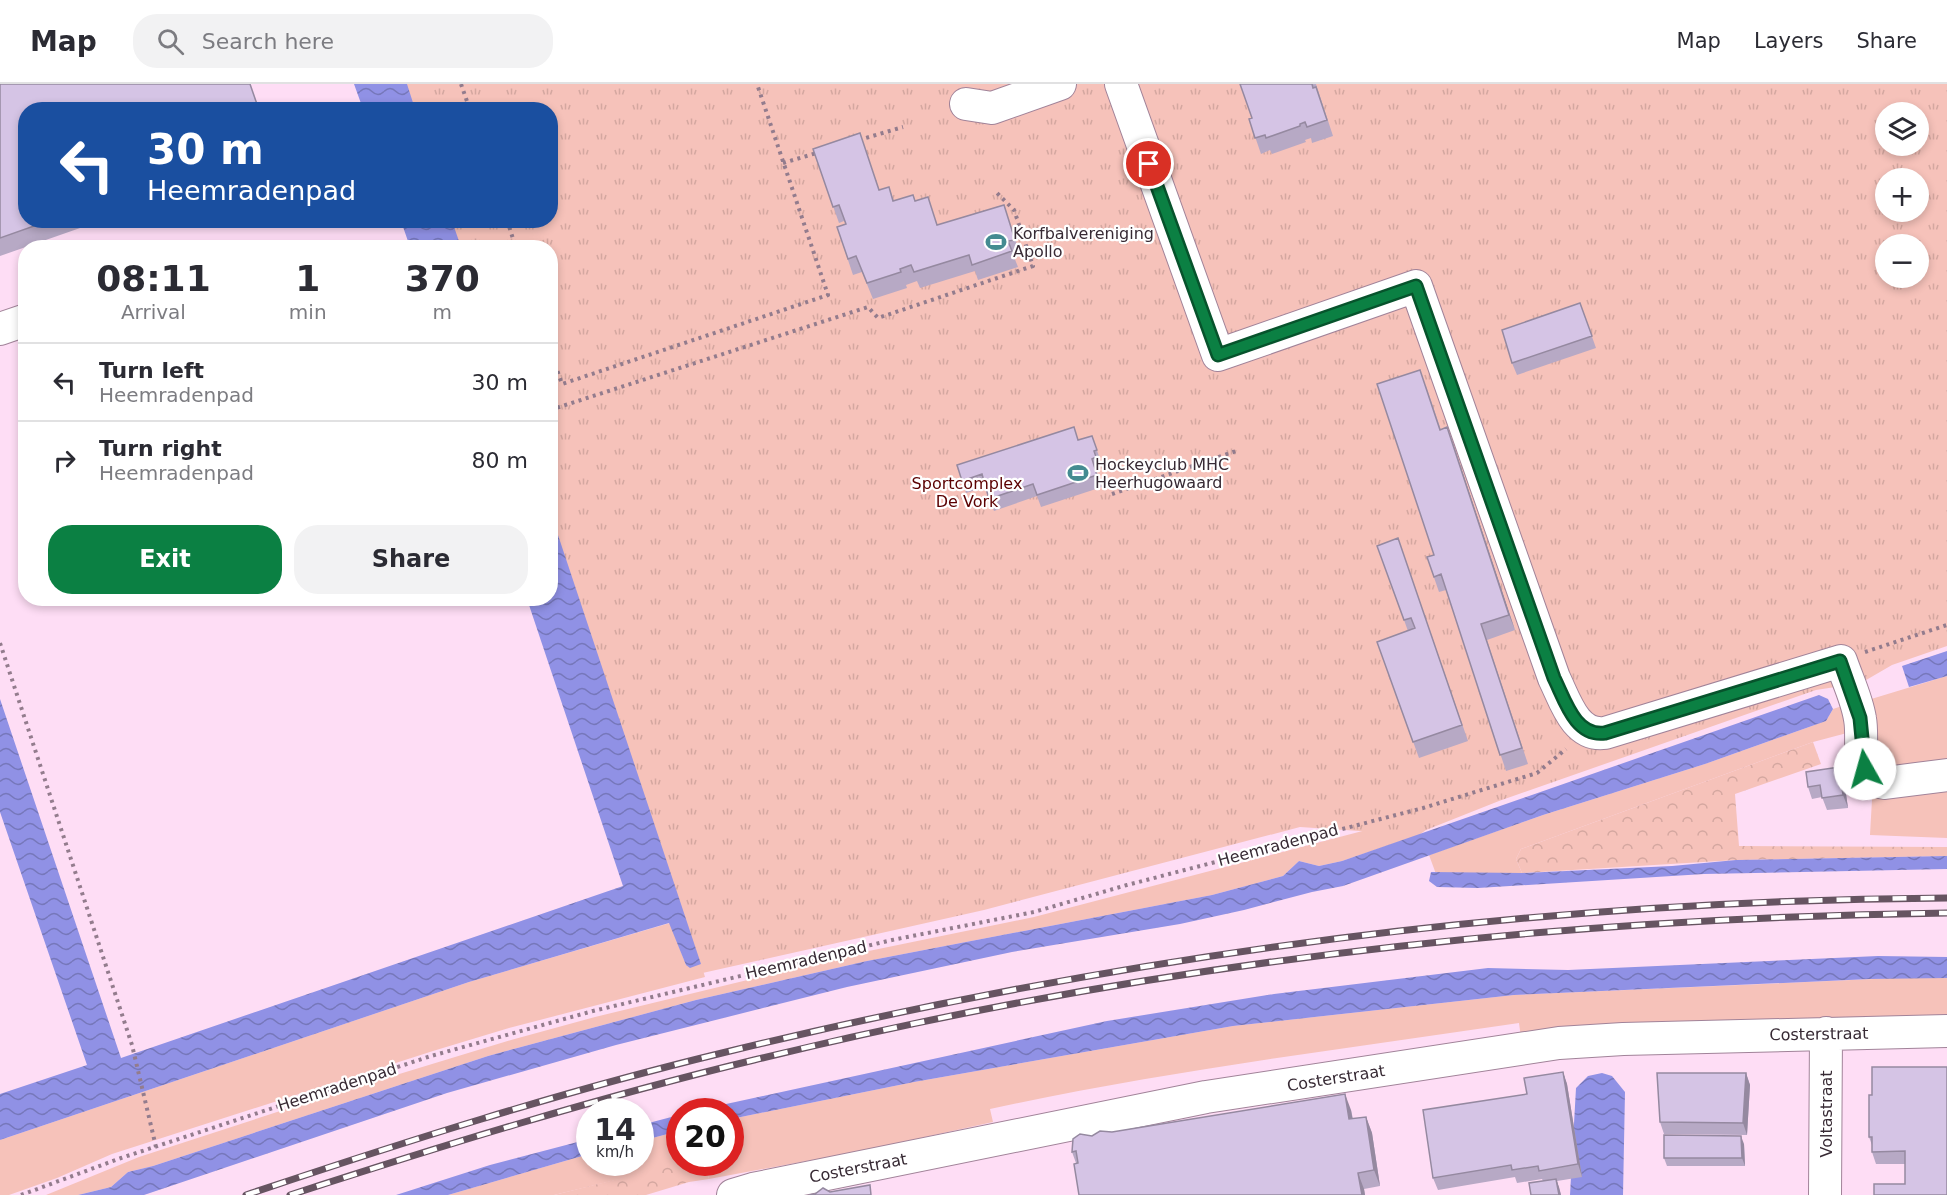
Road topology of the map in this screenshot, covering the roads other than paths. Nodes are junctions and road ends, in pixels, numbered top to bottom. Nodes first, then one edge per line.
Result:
1 (1060, 84) edge
2 (1121, 84) edge
3 (966, 104) dead end
4 (18, 323) edge
5 (0, 329) edge
6 (1947, 775) edge
7 (1947, 1031) edge
8 (1826, 1033) junction
9 (747, 1193) edge
10 (1825, 1195) edge

1 - 3 street
2 - 6 street
4 - 5 street
7 - 8 street, Costerstraat
8 - 9 street, Costerstraat
8 - 10 street, Voltastraat

